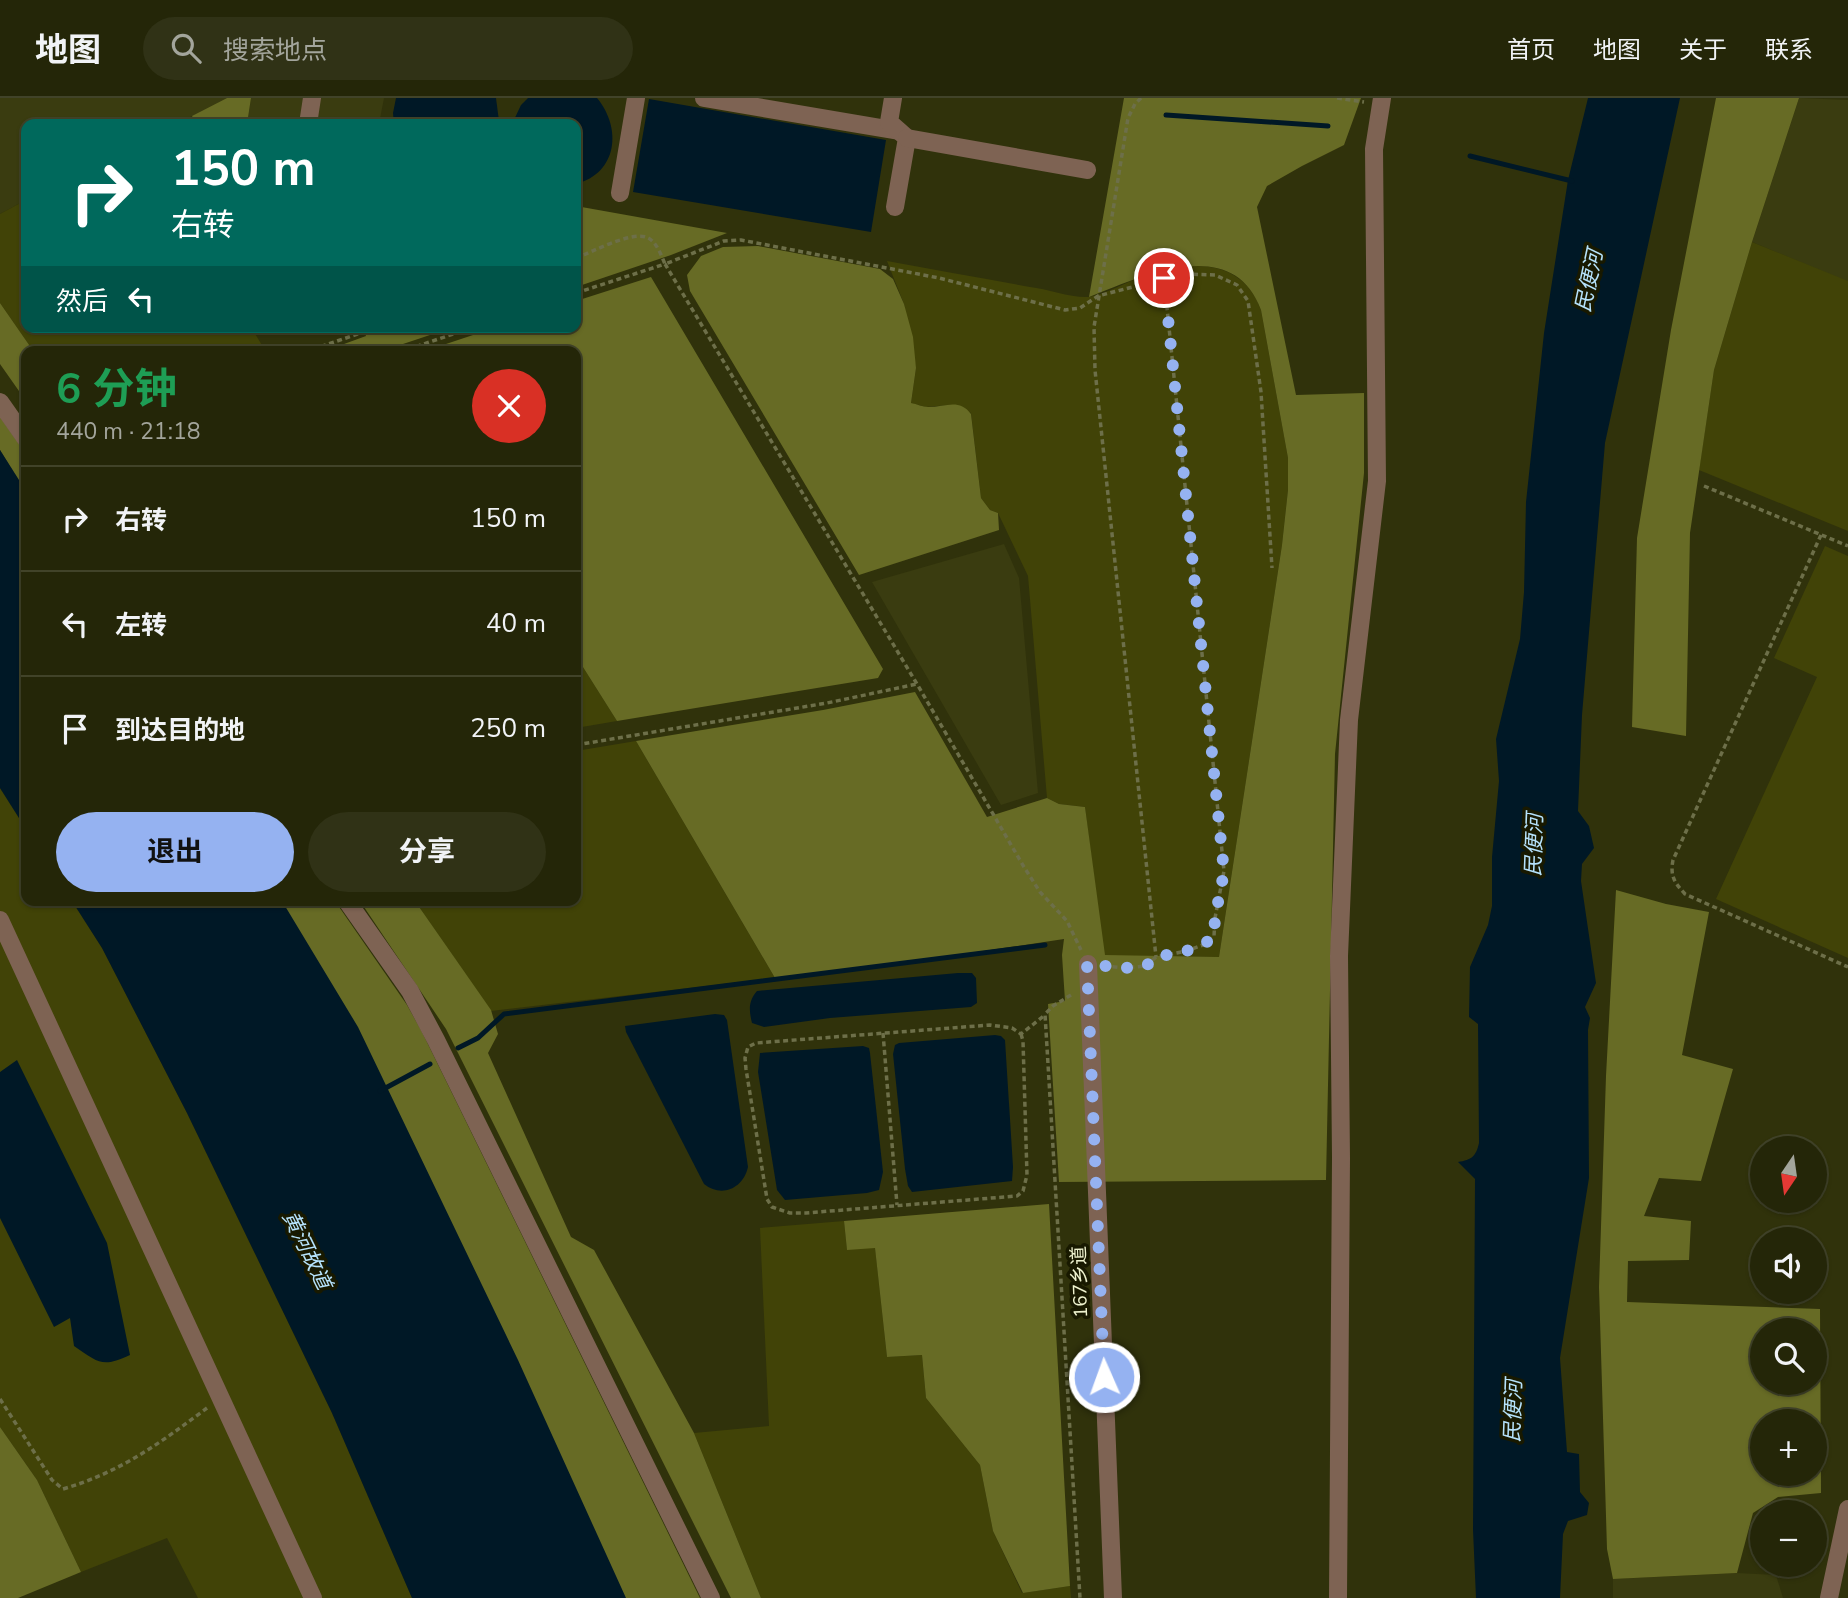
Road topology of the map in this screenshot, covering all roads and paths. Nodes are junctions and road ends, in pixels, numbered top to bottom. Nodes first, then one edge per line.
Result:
1 (312, 98) edge
2 (636, 98) edge
3 (704, 98) edge
4 (893, 98) edge
5 (1141, 98) edge
6 (1337, 98) edge
7 (1381, 101) edge
8 (309, 119) edge
9 (903, 134) junction
10 (1087, 170) dead end
11 (620, 193) dead end
12 (895, 207) dead end
13 (581, 256) edge
14 (665, 264) junction
15 (1164, 278) junction
16 (581, 291) edge
17 (1098, 296) junction
18 (360, 333) edge
19 (456, 333) edge
20 (323, 346) edge
21 (418, 346) edge
22 (0, 402) edge
23 (21, 432) edge
24 (1704, 486) dead end
25 (1821, 535) junction
26 (1848, 546) edge
27 (1272, 568) dead end
28 (917, 684) junction
29 (581, 744) edge
30 (350, 906) edge
31 (0, 920) edge
32 (1156, 957) junction
33 (1087, 964) junction
34 (1848, 967) edge
35 (1088, 990) junction
36 (1045, 1015) junction
37 (883, 1033) junction
38 (1021, 1034) junction
39 (897, 1205) junction
40 (220, 1398) junction
41 (0, 1399) edge
42 (1848, 1509) edge
43 (1844, 1544) edge
44 (313, 1598) edge
45 (710, 1598) edge
46 (1080, 1598) edge
47 (1114, 1598) edge
48 (1338, 1598) edge
49 (1829, 1598) edge

1 - 8 street
2 - 11 street
3 - 9 street
4 - 9 street
5 - 17 path
6 - 7 path
7 - 48 street
9 - 10 street
9 - 12 street
13 - 14 path
14 - 16 path
14 - 17 path
14 - 28 path
15 - 17 path
15 - 27 path
15 - 32 path
17 - 32 path
18 - 20 path
19 - 21 path
22 - 23 street
24 - 25 path
25 - 26 path
25 - 34 path
28 - 29 path
28 - 33 path
30 - 45 street
31 - 40 street
32 - 33 path
33 - 35 street, 167乡道
35 - 36 path
35 - 47 street, 167乡道
36 - 38 path
36 - 46 path
37 - 38 path
37 - 39 path
37 - 39 path
38 - 39 path
40 - 41 path
40 - 44 street
42 - 43 street
43 - 49 street

